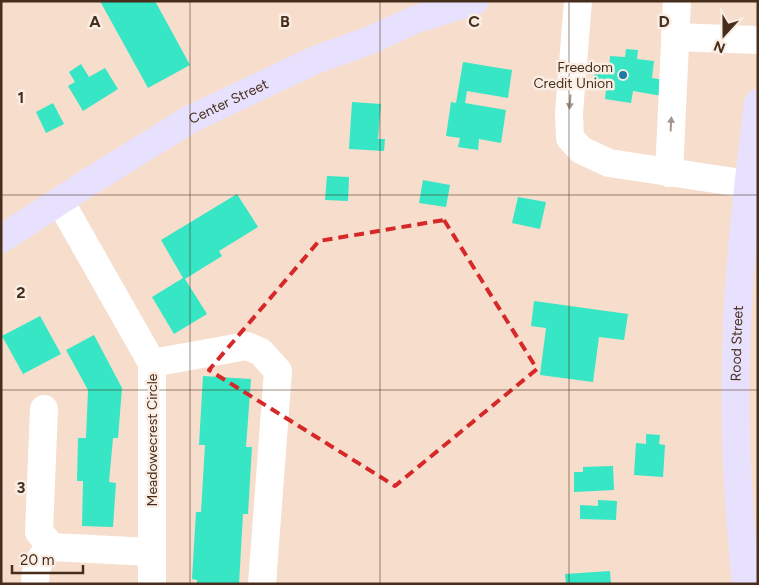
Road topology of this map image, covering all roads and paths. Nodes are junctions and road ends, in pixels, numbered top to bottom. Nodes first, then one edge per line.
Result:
1 (475, 1) edge
2 (578, 1) edge
3 (677, 1) edge
4 (675, 37) junction
5 (758, 40) edge
6 (758, 103) edge
7 (669, 173) junction
8 (748, 184) junction
9 (60, 201) junction
10 (1, 239) edge
11 (152, 363) junction
12 (44, 409) dead end
13 (52, 547) junction
14 (152, 552) junction
15 (35, 584) edge
16 (152, 584) edge
17 (262, 584) edge
18 (746, 584) edge

1 - 9 main road, Center Street
2 -> 7 street
3 - 4 street
4 - 5 street
7 -> 4 street
6 - 8 main road, Rood Street
7 - 8 street
8 - 18 main road, Rood Street
9 - 10 main road, Center Street
9 - 11 street, Meadowecrest Circle
11 - 14 street, Meadowecrest Circle
11 - 17 street
12 - 13 street
13 - 14 street
13 - 15 street
14 - 16 street, Meadowecrest Circle

